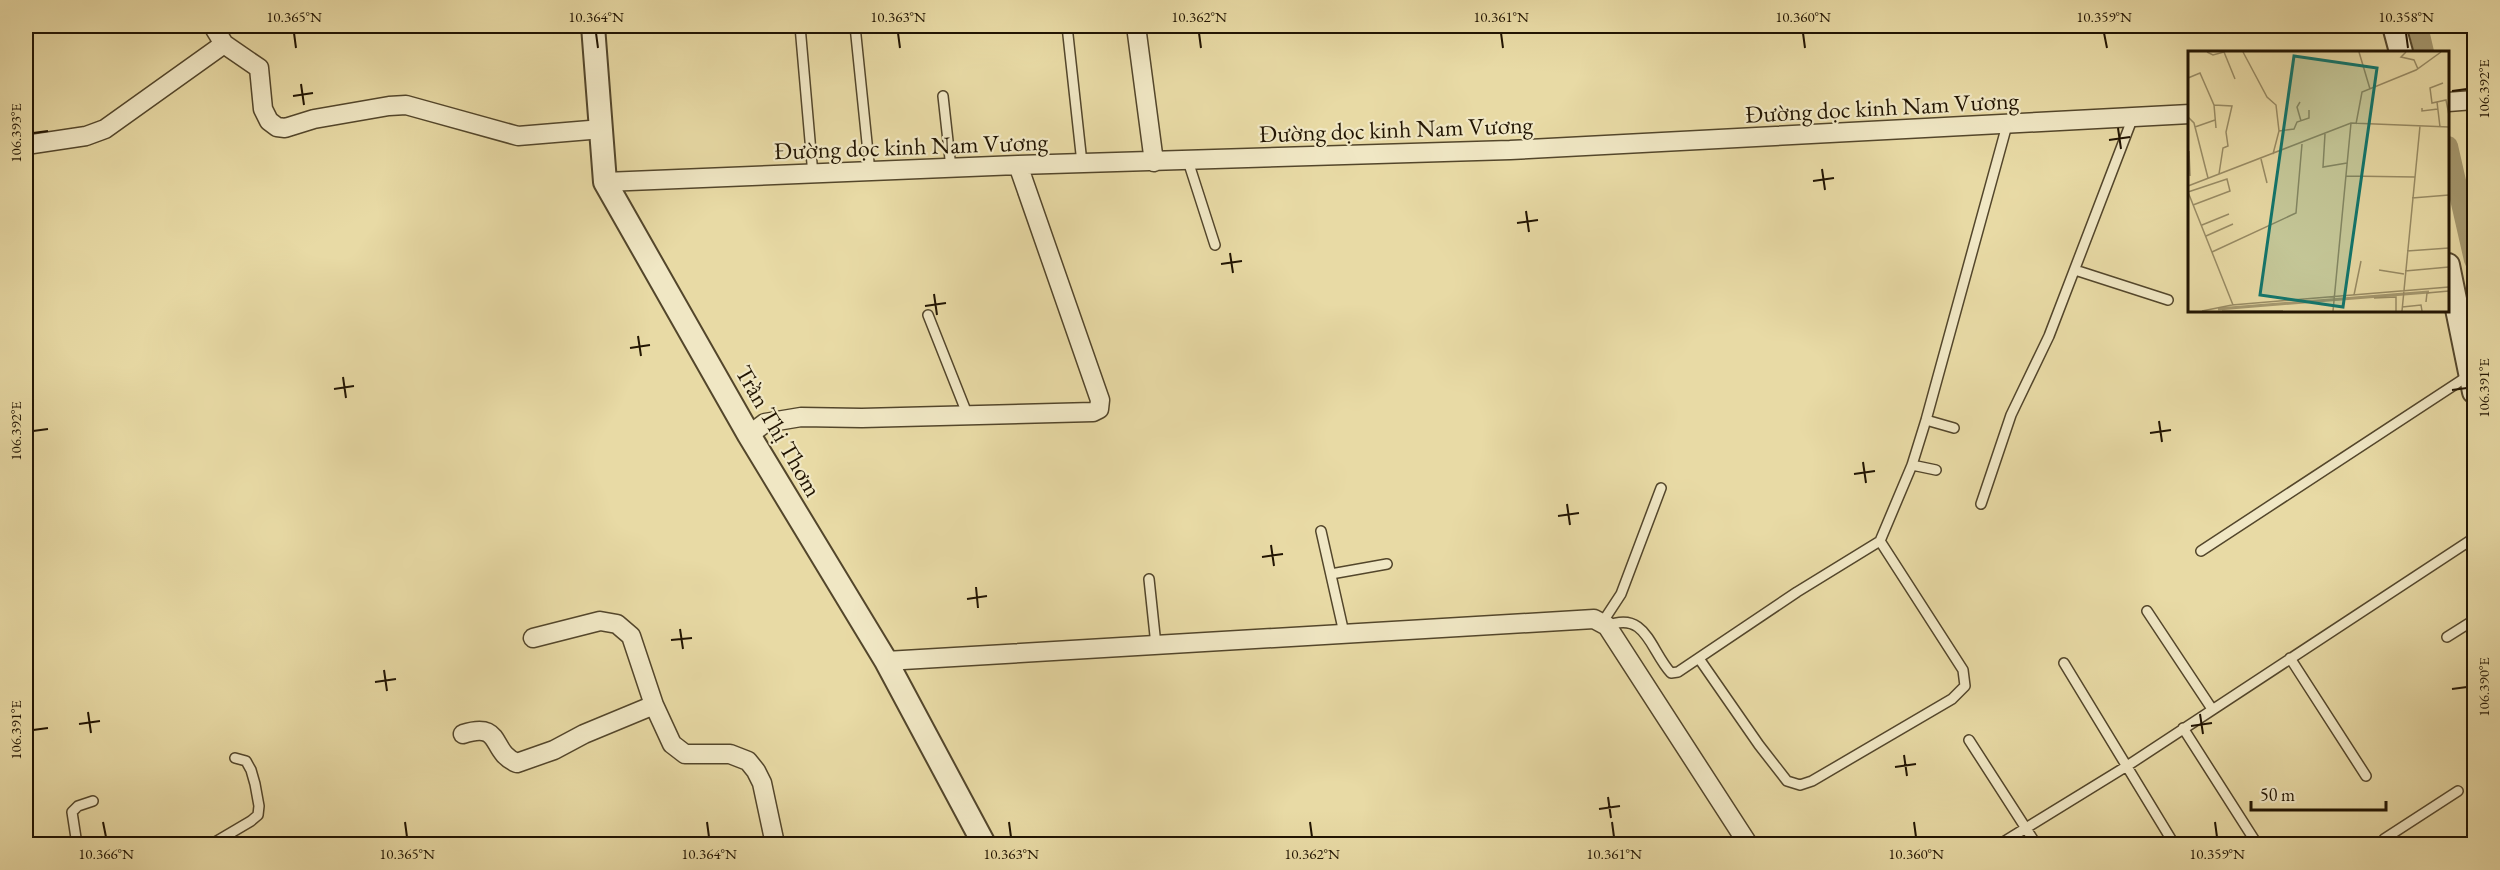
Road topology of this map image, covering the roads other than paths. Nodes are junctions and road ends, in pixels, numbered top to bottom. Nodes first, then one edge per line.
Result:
1 (213, 26) edge
2 (593, 26) edge
3 (800, 26) edge
4 (855, 26) edge
5 (1067, 26) edge
6 (1136, 26) edge
7 (2394, 26) edge
8 (224, 44) junction
9 (2401, 51) edge
10 (943, 96) dead end
11 (2475, 100) edge
12 (2449, 102) edge
13 (2188, 114) edge
14 (2133, 117) junction
15 (2007, 125) junction
16 (602, 129) junction
17 (26, 145) edge
18 (1188, 161) junction
19 (1154, 162) junction
20 (1082, 163) junction
21 (1018, 165) junction
22 (951, 168) junction
23 (870, 172) junction
24 (813, 175) junction
25 (605, 182) junction
26 (1215, 245) dead end
27 (2075, 270) junction
28 (2449, 270) edge
29 (2168, 300) dead end
30 (928, 315) dead end
31 (2473, 383) edge
32 (968, 416) junction
33 (1926, 420) junction
34 (1954, 428) dead end
35 (749, 435) junction
36 (1912, 465) junction
37 (1936, 470) dead end
38 (1661, 488) dead end
39 (1981, 504) dead end
40 (1321, 531) dead end
41 (2475, 538) edge
42 (1880, 541) junction
43 (2201, 551) dead end
44 (1387, 564) dead end
45 (1331, 574) junction
46 (1149, 579) dead end
47 (2147, 611) dead end
48 (2475, 620) edge
49 (1604, 624) junction
50 (1344, 633) junction
51 (2447, 637) dead end
52 (533, 638) dead end
53 (1156, 645) junction
54 (2290, 657) junction
55 (1700, 660) junction
56 (885, 661) junction
57 (2064, 663) dead end
58 (654, 705) junction
59 (2212, 710) junction
60 (2183, 728) junction
61 (463, 734) dead end
62 (1969, 740) dead end
63 (235, 758) dead end
64 (2127, 766) junction
65 (2366, 776) dead end
66 (2458, 791) dead end
67 (93, 801) dead end
68 (2026, 830) junction
69 (80, 844) edge
70 (212, 844) edge
71 (775, 844) edge
72 (984, 844) edge
73 (1748, 844) edge
74 (2000, 844) edge
75 (2036, 844) edge
76 (2174, 844) edge
77 (2257, 844) edge
78 (2383, 844) edge

1 - 8 street
2 - 16 street, Trần Thị Thơm
3 - 24 lane
4 - 23 lane
5 - 20 lane
6 - 19 street
7 - 9 street
8 - 16 street
8 - 17 street
10 - 22 lane
11 - 12 street
13 - 14 street, Đường dọc kinh Nam Vương
14 - 15 street, Đường dọc kinh Nam Vương
14 - 27 lane
15 - 18 street, Đường dọc kinh Nam Vương
15 - 33 lane
16 - 25 street, Trần Thị Thơm
18 - 19 street, Đường dọc kinh Nam Vương
18 - 26 lane
19 - 20 street, Đường dọc kinh Nam Vương
20 - 21 street, Đường dọc kinh Nam Vương
21 - 22 street, Đường dọc kinh Nam Vương
21 - 32 street
22 - 23 street, Đường dọc kinh Nam Vương
23 - 24 street, Đường dọc kinh Nam Vương
24 - 25 street, Đường dọc kinh Nam Vương
25 - 35 street, Trần Thị Thơm
27 - 29 lane
27 - 39 lane
28 - 31 street
30 - 32 lane
31 - 43 lane
32 - 35 street
33 - 34 lane
33 - 36 lane
35 - 56 street, Trần Thị Thơm
36 - 37 lane
36 - 42 lane
38 - 49 lane
40 - 45 lane
41 - 54 lane
42 - 55 lane
42 - 55 lane
44 - 45 lane
45 - 50 lane
46 - 53 lane
47 - 59 lane
48 - 51 lane
49 - 50 street
49 - 55 lane
49 - 73 street
50 - 53 street
52 - 58 street
53 - 56 street
54 - 59 lane
54 - 65 lane
56 - 72 street, Trần Thị Thơm
57 - 64 lane
58 - 61 street
58 - 71 street
59 - 60 lane
60 - 64 lane
60 - 77 lane
62 - 68 lane
63 - 70 lane
64 - 68 lane
64 - 76 lane
66 - 78 lane
67 - 69 lane
68 - 74 lane
68 - 75 lane

